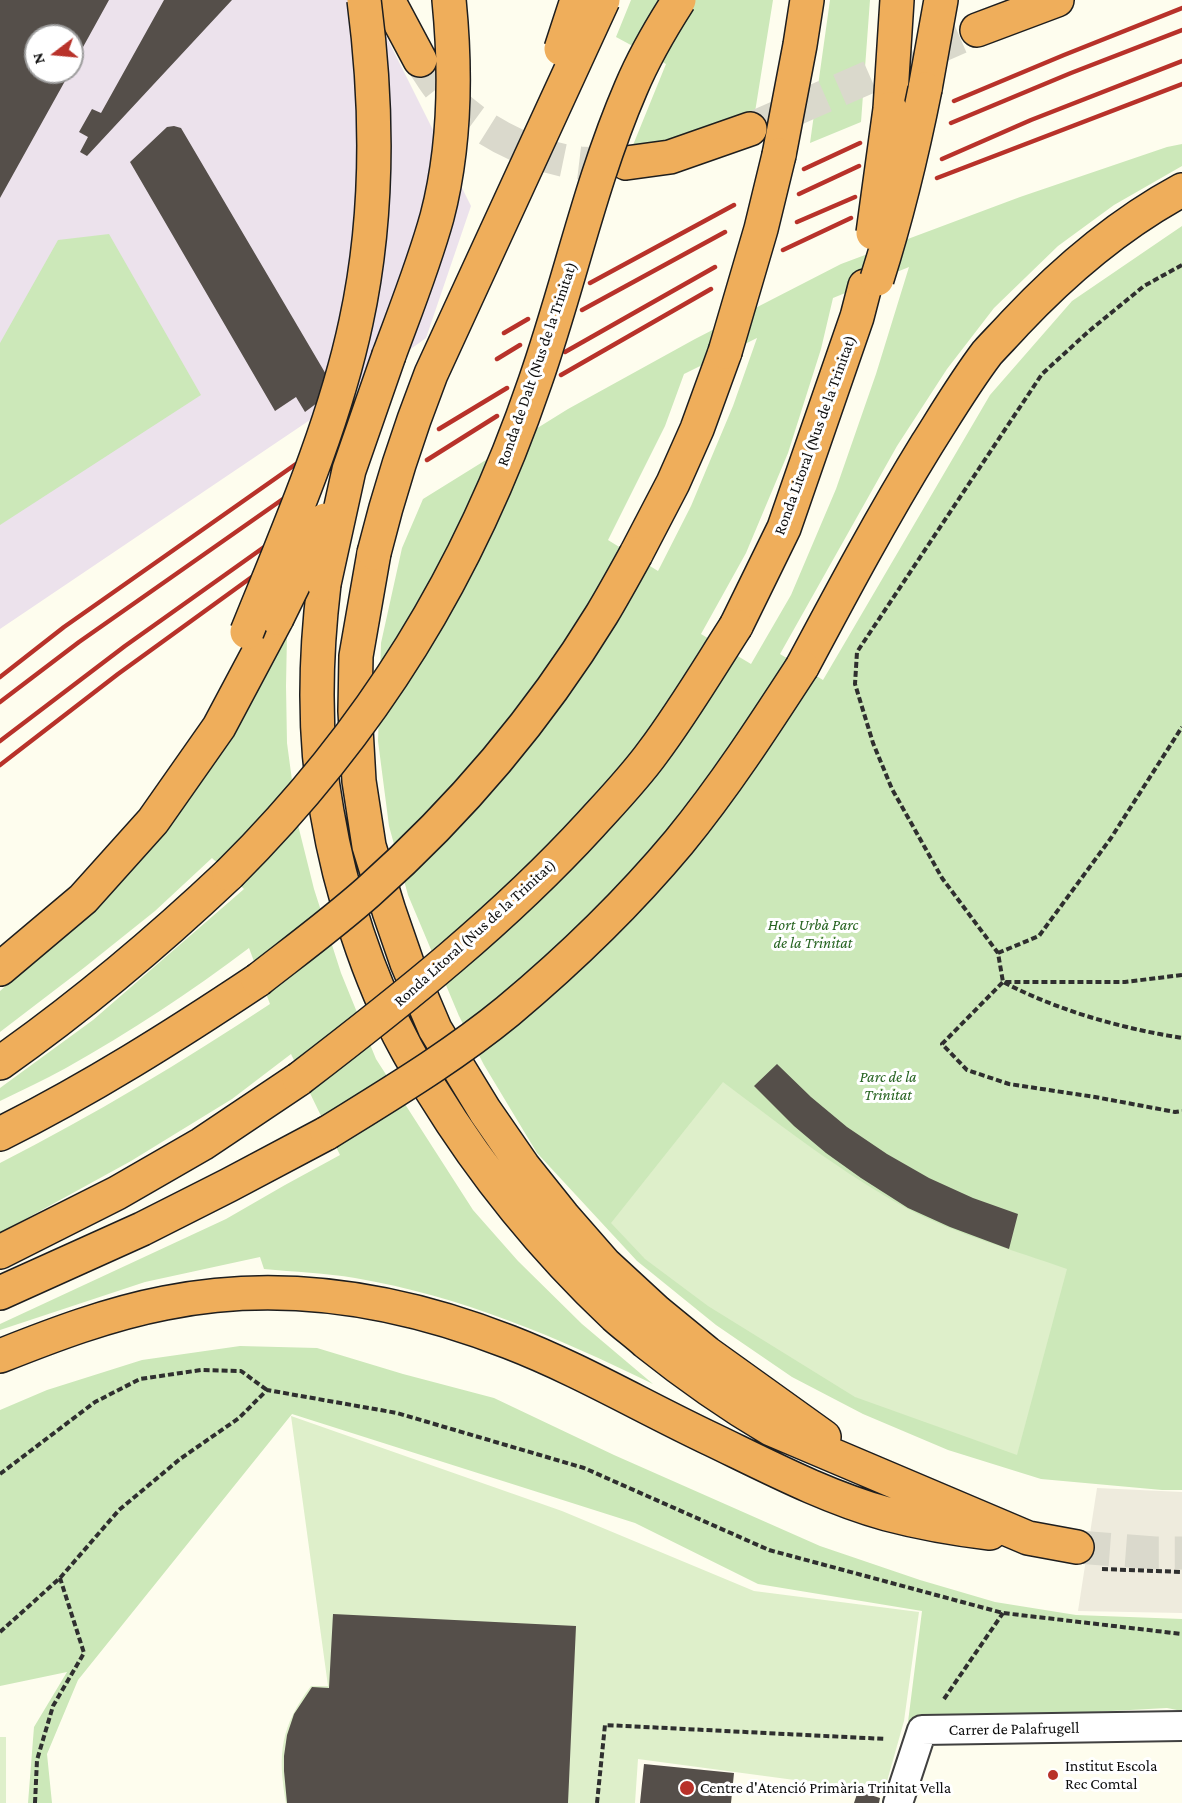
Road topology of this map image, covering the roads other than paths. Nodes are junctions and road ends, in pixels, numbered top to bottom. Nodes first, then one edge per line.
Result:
1 (364, 0) edge
2 (388, 0) edge
3 (449, 0) edge
4 (577, 0) edge
5 (604, 0) edge
6 (679, 0) edge
7 (807, 0) edge
8 (897, 0) edge
9 (941, 0) edge
10 (1056, 0) edge
11 (977, 30) tunnel mouth
12 (420, 60) tunnel mouth
13 (750, 129) tunnel mouth
14 (626, 163) tunnel mouth
15 (1182, 190) edge
16 (502, 221) junction
17 (871, 282) junction
18 (349, 470) junction
19 (83, 899) junction
20 (0, 969) edge
21 (0, 1063) edge
22 (0, 1134) edge
23 (0, 1252) edge
24 (0, 1293) edge
25 (0, 1356) edge
26 (866, 1468) junction
27 (1028, 1538) junction
28 (1084, 1558) tunnel mouth
29 (1182, 1726) edge
30 (898, 1803) edge

1 - 19 highway, bridge
2 - 12 highway
3 - 18 highway, bridge
4 - 16 highway, bridge
5 - 16 highway, bridge
6 - 21 highway, Ronda de Dalt (Nus de la Trinitat), bridge
7 - 22 highway, bridge
8 - 17 highway, bridge
9 - 17 highway, bridge
10 - 11 highway
13 - 14 highway
15 - 24 highway, bridge
16 - 26 highway, bridge
17 - 23 highway, Ronda Litoral (Nus de la Trinitat), bridge
18 - 19 highway, bridge
18 - 26 highway, bridge
19 - 20 highway
25 - 27 highway
26 - 27 highway
27 - 28 highway
29 - 30 street, Carrer de Palafrugell

